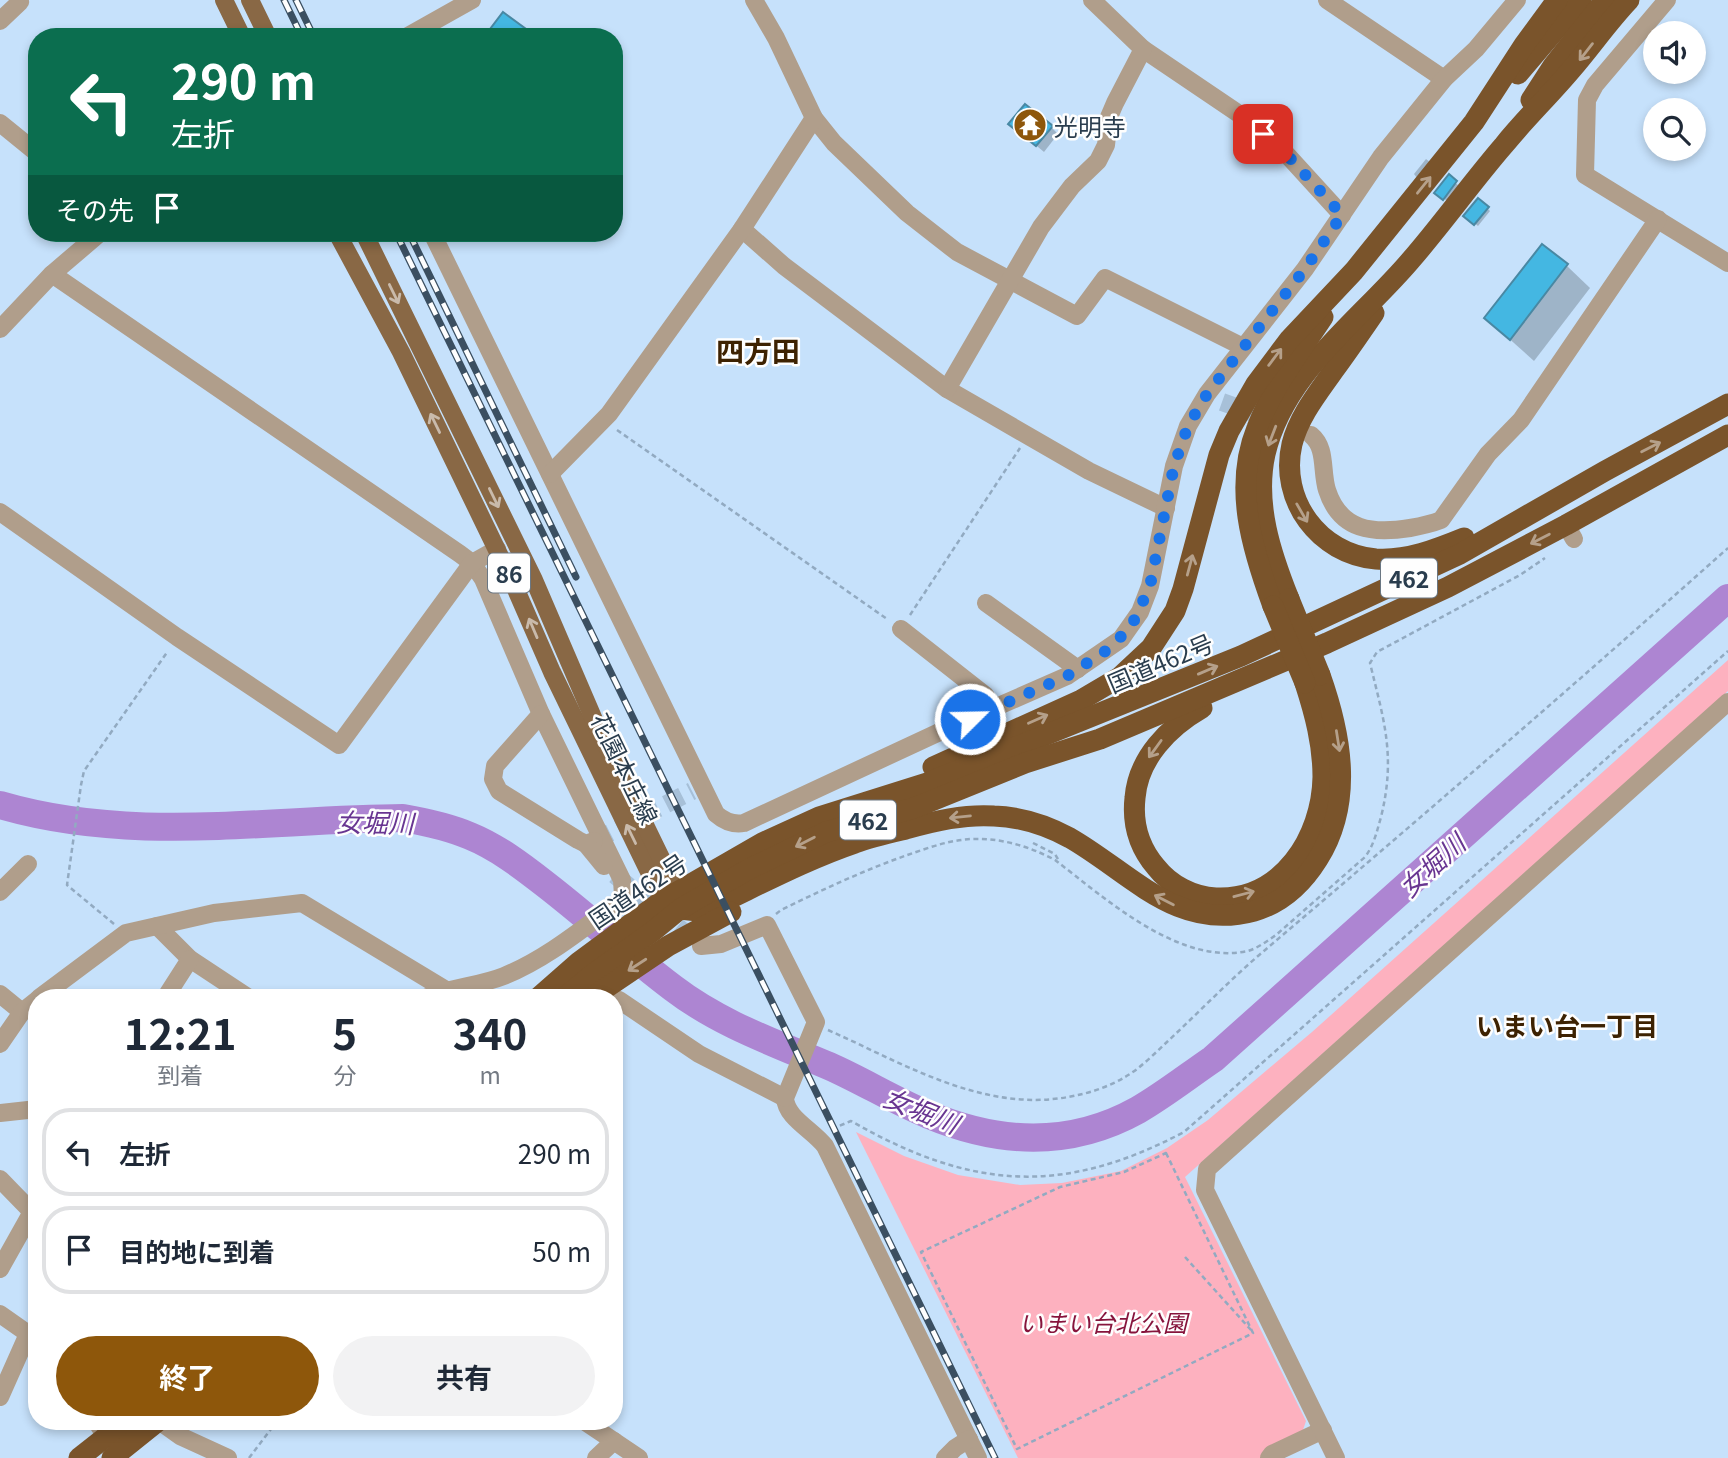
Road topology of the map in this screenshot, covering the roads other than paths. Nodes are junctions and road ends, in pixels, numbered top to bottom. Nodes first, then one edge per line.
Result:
1 (19, 0) edge
2 (224, 0) edge
3 (250, 0) edge
4 (472, 0) edge
5 (754, 0) edge
6 (1092, 0) edge
7 (1327, 0) edge
8 (1517, 0) edge
9 (1557, 0) edge
10 (1581, 0) edge
11 (1605, 0) edge
12 (1629, 0) edge
13 (1664, 1) edge
14 (0, 21) edge
15 (238, 28) edge
16 (264, 28) edge
17 (422, 28) edge
18 (1143, 50) junction
19 (1444, 79) junction
20 (814, 118) junction
21 (1474, 122) junction
22 (0, 123) edge
23 (1504, 144) junction
24 (28, 146) edge
25 (1342, 215) junction
26 (1658, 219) junction
27 (742, 229) junction
28 (89, 242) edge
29 (342, 242) edge
30 (368, 242) edge
31 (436, 242) edge
32 (1409, 262) junction
33 (1728, 263) edge
34 (1354, 271) junction
35 (52, 274) junction
36 (1010, 281) junction
37 (0, 329) edge
38 (1243, 347) junction
39 (947, 389) junction
40 (1728, 404) edge
41 (1311, 435) dead end
42 (1728, 435) edge
43 (1605, 471) junction
44 (550, 474) junction
45 (1166, 508) junction
46 (0, 512) edge
47 (497, 549) junction
48 (472, 563) junction
49 (1448, 587) junction
50 (986, 603) dead end
51 (1281, 603) junction
52 (901, 629) road end
53 (1078, 669) junction
54 (1313, 679) junction
55 (1728, 702) edge
56 (993, 708) junction
57 (541, 714) junction
58 (819, 817) junction
59 (920, 825) junction
60 (28, 864) dead end
61 (604, 866) tunnel mouth
62 (0, 892) edge
63 (674, 900) junction
64 (157, 926) junction
65 (652, 932) junction
66 (701, 946) dead end
67 (190, 959) junction
68 (597, 985) edge
69 (51, 989) edge
70 (171, 989) edge
71 (235, 989) edge
72 (444, 989) edge
73 (450, 989) edge
74 (579, 989) edge
75 (0, 994) edge
76 (623, 1003) edge
77 (28, 1007) edge
78 (22, 1012) junction
79 (0, 1044) edge
80 (786, 1095) junction
81 (28, 1110) edge
82 (0, 1113) edge
83 (0, 1179) edge
84 (28, 1202) edge
85 (28, 1218) edge
86 (0, 1269) edge
87 (0, 1314) edge
88 (28, 1334) edge
89 (28, 1344) edge
90 (0, 1397) edge
91 (120, 1430) edge
92 (141, 1430) edge
93 (172, 1430) edge
94 (598, 1430) edge
95 (1323, 1430) junction
96 (969, 1439) junction
97 (614, 1441) junction
98 (110, 1446) edge
99 (79, 1458) edge
100 (228, 1458) edge
101 (596, 1458) edge
102 (639, 1458) edge
103 (946, 1458) edge
104 (978, 1458) edge
105 (1269, 1458) edge
106 (1336, 1458) edge

1 - 14 street
2 - 15 main road
3 - 16 main road
4 - 17 street
5 - 20 street
6 - 18 street
7 - 19 street
8 - 19 street
9 - 21 highway
10 - 21 highway
11 - 23 highway
12 -> 23 highway
13 - 26 street
18 - 25 street
18 - 36 street
19 - 25 street
20 - 27 street
20 - 36 street
34 -> 21 highway
22 - 24 street
23 - 32 highway
25 - 38 street
26 - 33 street
26 - 41 street
27 - 39 street
27 - 44 street
28 - 35 street
47 -> 29 main road, 花園本庄線 / 86
30 -> 63 main road, 花園本庄線 / 86
31 - 44 street
32 -> 43 highway
32 -> 51 highway
34 - 51 highway
58 -> 34 highway
35 - 37 street
35 - 48 street
36 - 38 street
36 - 39 street
38 - 45 street
39 - 45 street
43 -> 40 highway, 国道462号 / 462
42 -> 49 highway, 国道462号 / 462
58 -> 43 highway, 国道462号 / 462
44 - 56 street
45 - 53 street
46 - 48 street
47 - 48 street
63 -> 47 main road, 花園本庄線 / 86
48 - 57 street
49 -> 54 highway
49 -> 63 highway, 国道462号 / 462
50 - 53 street
51 - 54 highway, bridge
52 - 56 street
53 - 56 street
54 -> 59 highway
55 - 95 street
57 - 61 street
57 - 73 street
58 - 63 highway, 国道462号 / 462
59 - 63 highway
59 - 65 highway
60 - 62 street
63 - 65 highway, 国道462号 / 462
64 - 67 street
64 - 69 street
64 - 72 street
65 -> 68 highway
65 - 68 highway, 国道462号 / 462
66 - 80 street
67 - 70 street
67 - 71 street
68 - 74 highway, 国道462号 / 462
75 - 78 street
76 - 80 street
77 - 78 street
78 - 79 street
80 - 96 street
81 - 82 street
83 - 84 street
85 - 86 street
87 - 88 street
89 - 90 street
91 - 98 highway
92 - 98 highway
93 - 100 street
94 - 97 street
95 - 105 street
95 - 106 street
96 - 103 street
96 - 104 street
97 - 101 street
97 - 102 street
98 - 99 highway

